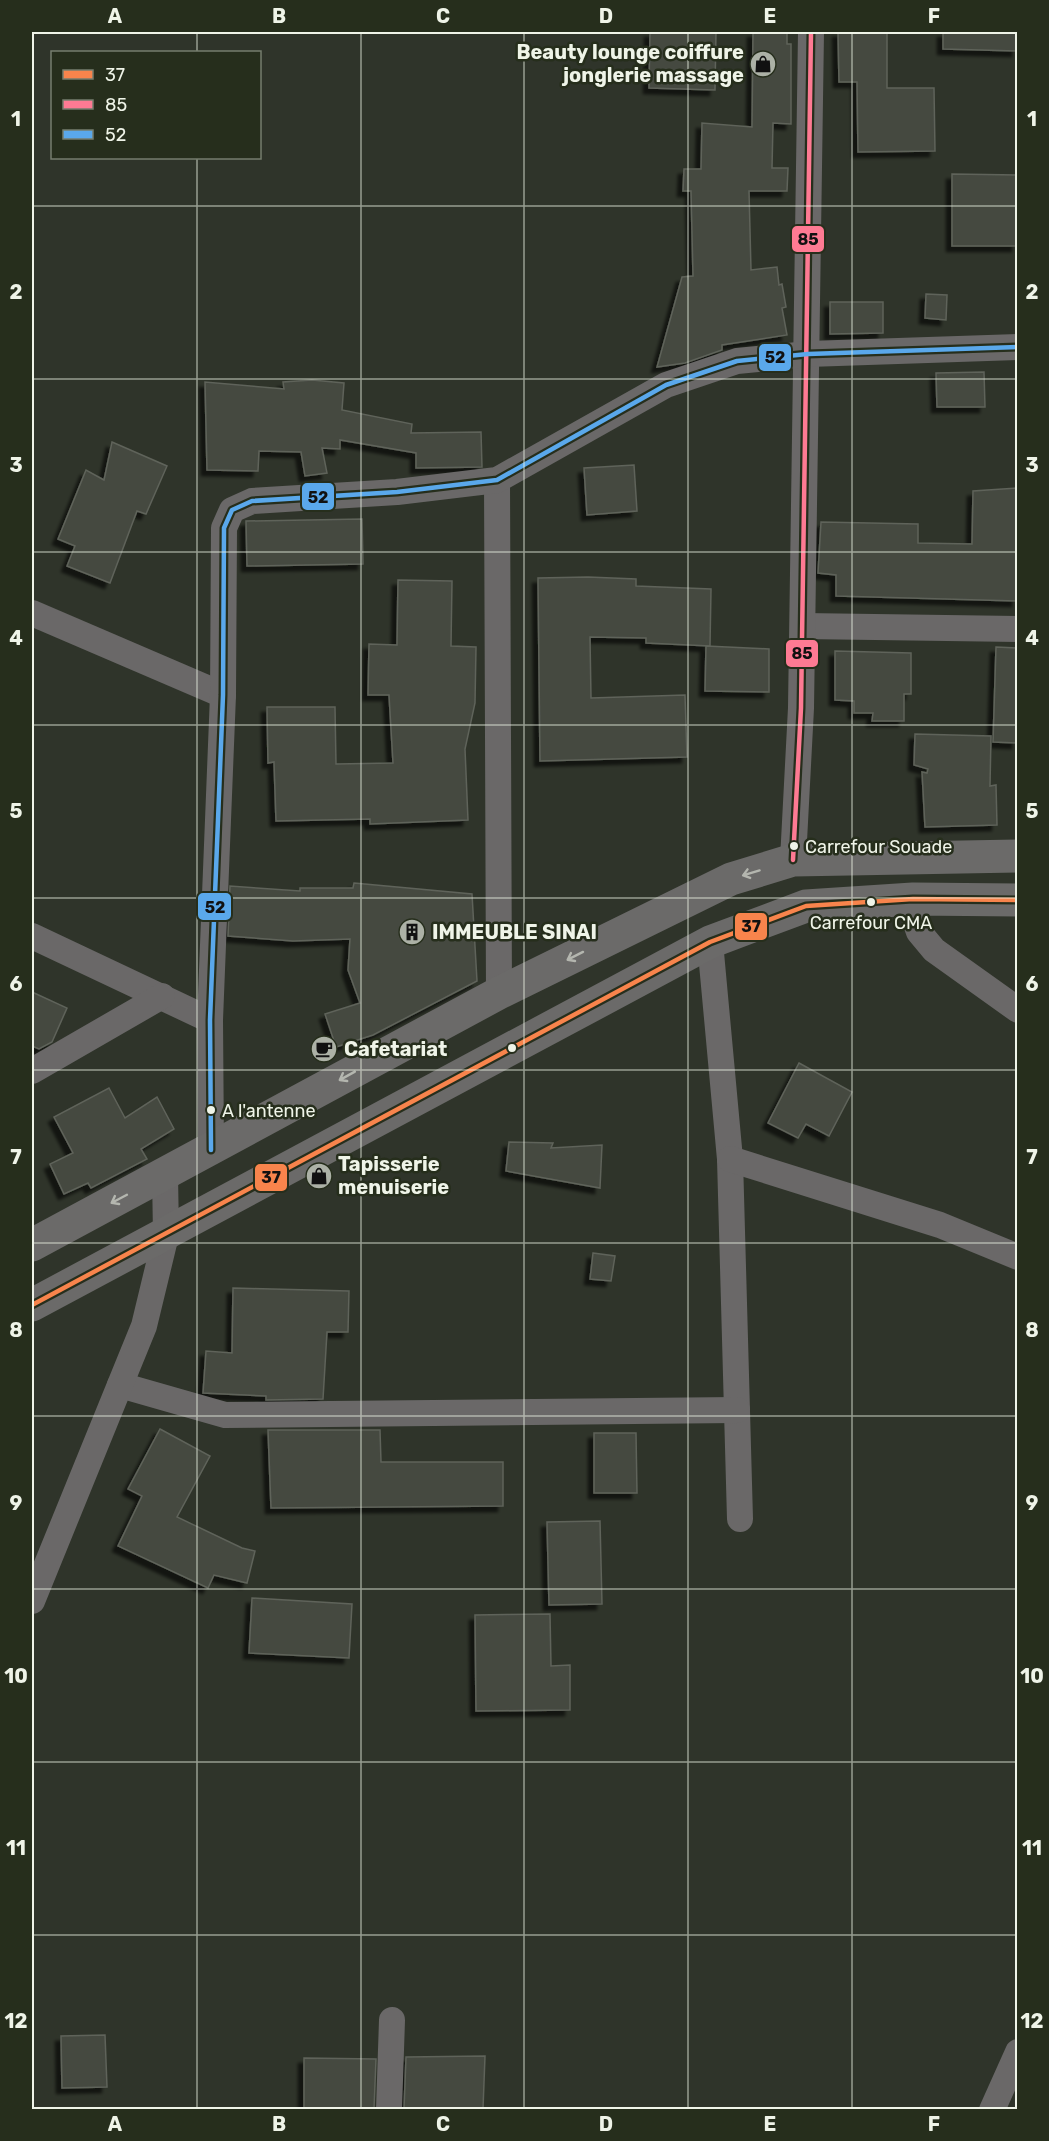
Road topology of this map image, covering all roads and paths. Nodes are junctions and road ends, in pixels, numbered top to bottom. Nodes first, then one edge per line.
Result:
1 (811, 32) edge
2 (1017, 347) edge
3 (808, 354) junction
4 (498, 480) junction
5 (32, 613) edge
6 (802, 626) junction
7 (1017, 628) edge
8 (223, 695) junction
9 (1017, 856) edge
10 (794, 860) junction
11 (913, 899) junction
12 (1017, 900) edge
13 (32, 936) edge
14 (710, 942) junction
15 (500, 993) junction
16 (162, 996) junction
17 (1017, 1010) edge
18 (210, 1020) junction
19 (32, 1071) edge
20 (211, 1150) junction
21 (730, 1159) junction
22 (165, 1174) junction
23 (166, 1235) junction
24 (32, 1245) edge
25 (1017, 1257) edge
26 (32, 1305) edge
27 (120, 1385) junction
28 (737, 1410) junction
29 (740, 1519) dead end
30 (32, 1601) edge
31 (392, 2020) dead end
32 (1017, 2052) edge
33 (389, 2109) edge
34 (992, 2109) edge

1 - 3 street
2 - 3 street
3 - 4 street
3 - 6 street
4 - 8 street
4 - 15 street
5 - 8 street
6 - 7 street
6 - 10 street
8 - 18 street
9 - 10 main road
10 -> 15 main road
11 - 12 main road
11 - 14 main road
11 - 17 street
13 - 16 street
14 - 21 street
14 - 23 main road
15 -> 20 main road
16 - 18 street
16 - 19 street
18 - 20 street
20 - 22 main road
21 - 25 street
21 - 28 street
22 - 23 street
22 -> 24 main road
23 - 26 main road
23 - 27 street
27 - 28 street
27 - 30 street
28 - 29 street
31 - 33 street
32 - 34 street

